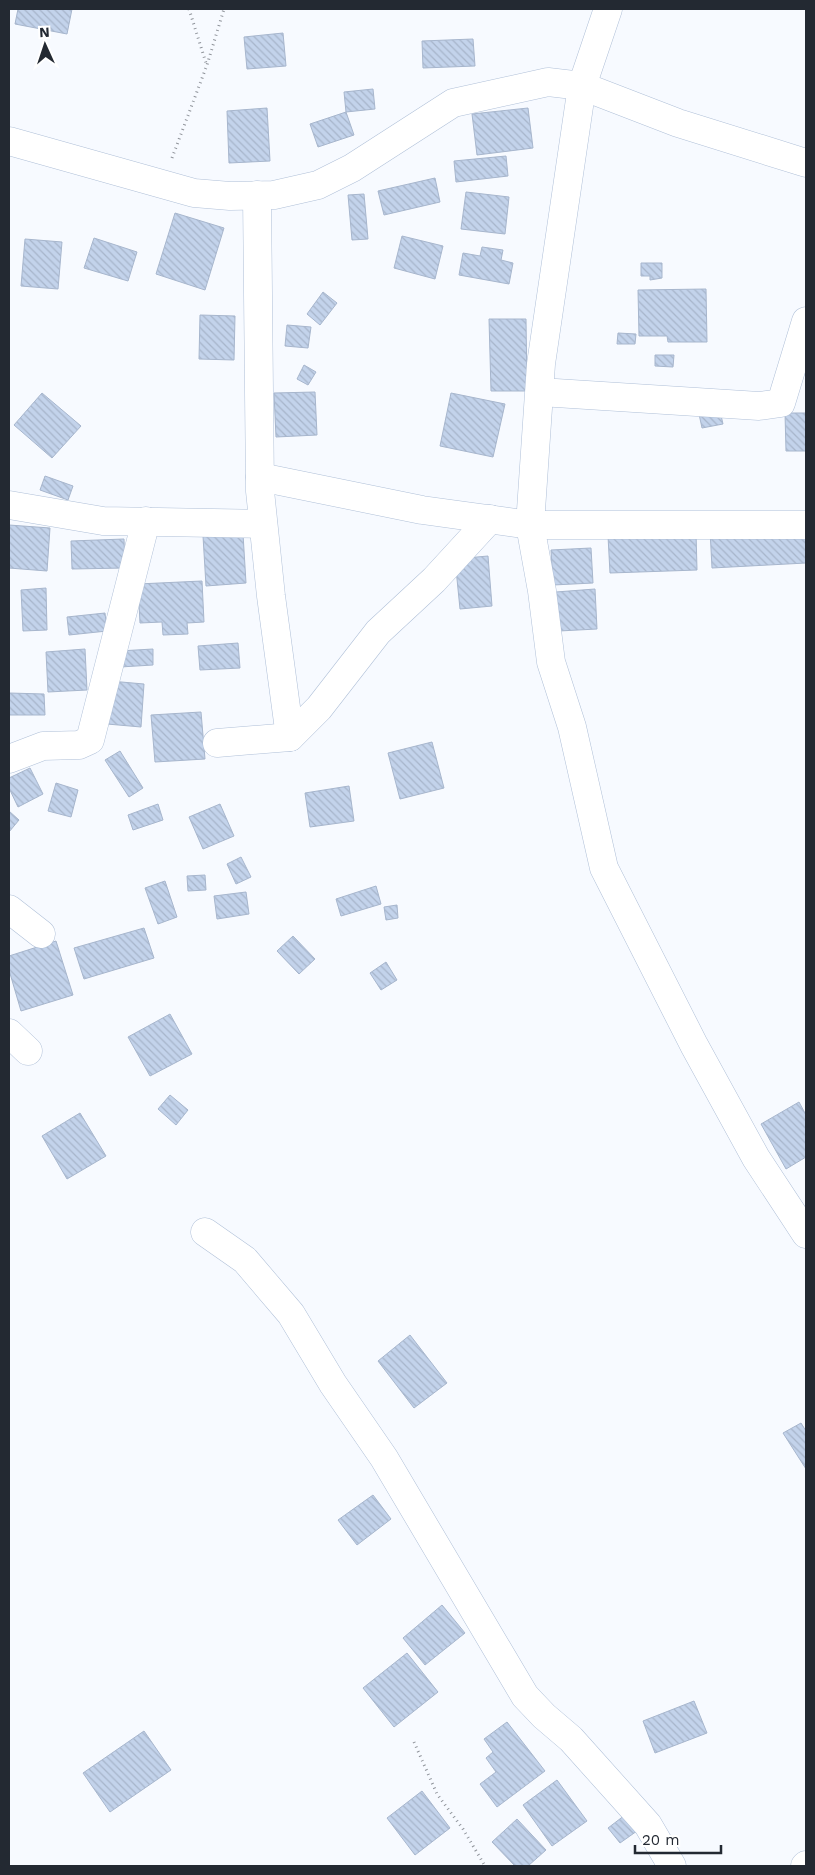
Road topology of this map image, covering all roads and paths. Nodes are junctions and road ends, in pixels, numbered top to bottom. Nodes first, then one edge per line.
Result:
1 (189, 9) edge
2 (224, 9) edge
3 (608, 9) edge
4 (207, 65) junction
5 (582, 86) junction
6 (9, 141) edge
7 (806, 163) edge
8 (162, 185) junction
9 (257, 195) junction
10 (806, 321) edge
11 (540, 392) junction
12 (260, 477) junction
13 (9, 505) edge
14 (490, 520) junction
15 (146, 521) junction
16 (263, 524) junction
17 (530, 525) junction
18 (806, 525) edge
19 (290, 737) junction
20 (217, 744) dead end
21 (9, 759) edge
22 (9, 909) edge
23 (41, 934) dead end
24 (9, 1033) edge
25 (28, 1051) dead end
26 (205, 1232) dead end
27 (806, 1234) edge
28 (414, 1742) dead end
29 (485, 1866) edge
30 (672, 1866) edge

1 - 4 path
2 - 4 path
3 - 5 street
4 - 8 path
5 - 7 street
5 - 9 street
5 - 11 street
6 - 8 street
8 - 9 street
9 - 12 street
10 - 11 street
11 - 17 street
12 - 14 street
12 - 16 street
13 - 15 street
14 - 17 street
14 - 19 street
15 - 16 street
15 - 21 street
16 - 19 street
17 - 18 street
17 - 27 street
19 - 20 street
22 - 23 street
24 - 25 street
26 - 30 street
28 - 29 path

